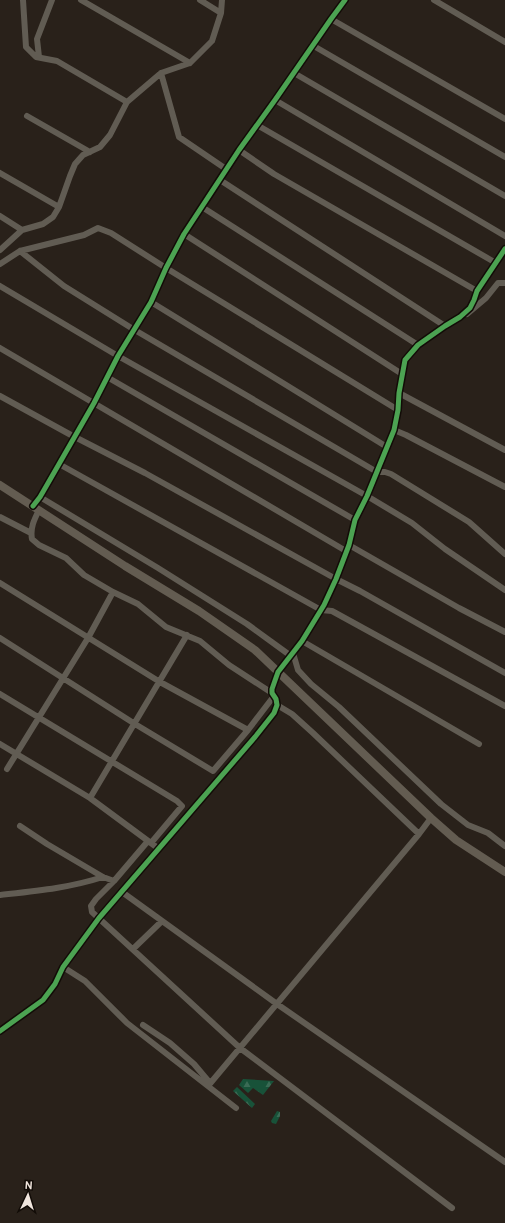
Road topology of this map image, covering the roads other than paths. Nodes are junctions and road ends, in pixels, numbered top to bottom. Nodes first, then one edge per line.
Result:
1 (23, 0) edge
2 (52, 0) edge
3 (81, 0) edge
4 (200, 0) edge
5 (222, 0) edge
6 (345, 0) edge
7 (434, 0) edge
8 (221, 13) junction
9 (330, 19) junction
10 (505, 42) edge
11 (312, 45) junction
12 (39, 58) junction
13 (190, 63) junction
14 (161, 73) junction
15 (294, 73) junction
16 (275, 100) junction
17 (127, 102) junction
18 (27, 116) dead end
19 (505, 119) edge
20 (257, 125) junction
21 (239, 150) junction
22 (90, 152) junction
23 (505, 157) edge
24 (226, 169) junction
25 (0, 173) edge
26 (220, 180) junction
27 (505, 196) edge
28 (59, 207) junction
29 (202, 207) junction
30 (0, 216) edge
31 (22, 230) junction
32 (184, 234) junction
33 (505, 236) edge
34 (505, 249) edge
35 (0, 250) edge
36 (20, 252) junction
37 (496, 263) junction
38 (0, 264) edge
39 (166, 268) junction
40 (505, 283) edge
41 (0, 286) edge
42 (477, 291) junction
43 (151, 302) junction
44 (460, 317) junction
45 (445, 326) junction
46 (133, 329) junction
47 (418, 345) junction
48 (0, 348) edge
49 (118, 356) junction
50 (402, 374) junction
51 (107, 377) junction
52 (399, 393) junction
53 (0, 396) edge
54 (94, 403) junction
55 (398, 410) junction
56 (394, 430) junction
57 (74, 437) junction
58 (387, 447) junction
59 (505, 450) edge
60 (60, 464) junction
61 (377, 472) junction
62 (0, 486) edge
63 (505, 487) edge
64 (367, 496) junction
65 (40, 497) junction
66 (36, 508) junction
67 (0, 517) edge
68 (355, 520) junction
69 (31, 533) junction
70 (348, 548) junction
71 (505, 554) edge
72 (336, 579) junction
73 (0, 583) edge
74 (505, 590) edge
75 (113, 592) junction
76 (321, 610) junction
77 (505, 632) edge
78 (187, 635) junction
79 (0, 638) edge
80 (88, 638) junction
81 (302, 641) junction
82 (292, 655) junction
83 (278, 672) junction
84 (505, 673) edge
85 (64, 679) junction
86 (160, 682) junction
87 (0, 694) edge
88 (273, 695) junction
89 (277, 705) junction
90 (505, 706) edge
91 (40, 717) junction
92 (135, 724) junction
93 (248, 730) junction
94 (0, 744) edge
95 (479, 744) dead end
96 (16, 755) junction
97 (112, 762) junction
98 (7, 769) dead end
99 (90, 798) junction
100 (431, 818) junction
101 (20, 826) dead end
102 (419, 834) junction
103 (149, 842) junction
104 (505, 846) edge
105 (159, 849) junction
106 (505, 872) edge
107 (103, 877) junction
108 (114, 880) junction
109 (122, 892) junction
110 (0, 895) edge
111 (99, 918) junction
112 (162, 921) junction
113 (133, 949) junction
114 (63, 967) junction
115 (277, 1004) junction
116 (131, 1027) junction
117 (0, 1031) edge
118 (240, 1048) junction
119 (209, 1084) junction
120 (236, 1108) dead end
121 (505, 1162) edge
122 (452, 1208) dead end

1 - 12 street
2 - 12 street
3 - 13 street
4 - 8 street
5 - 8 street
6 - 9 street
7 - 10 street
8 - 13 street
9 - 11 street
9 - 19 street
11 - 15 street
11 - 23 street
12 - 17 street
13 - 14 street
14 - 17 street
14 - 24 street
15 - 16 street
15 - 27 street
16 - 20 street
16 - 33 street
17 - 22 street
18 - 22 street
20 - 21 street
20 - 37 street
21 - 24 street
21 - 42 street
22 - 28 street
24 - 26 street
25 - 28 street
26 - 29 street
26 - 45 street
28 - 31 street
29 - 32 street
29 - 47 street
30 - 31 street
31 - 35 street
32 - 39 street
32 - 50 street
34 - 37 street
36 - 38 street
36 - 39 street
36 - 46 street
37 - 42 street
39 - 43 street
39 - 55 street
40 - 44 street
41 - 49 street
42 - 44 street
43 - 46 street
43 - 58 street
44 - 45 street
45 - 47 street
46 - 49 street
46 - 61 street
47 - 50 street
48 - 54 street
49 - 51 street
49 - 64 street
50 - 52 street
51 - 54 street
51 - 68 street
52 - 55 street
52 - 59 street
53 - 57 street
54 - 57 street
54 - 70 street
55 - 56 street
56 - 58 street
56 - 63 street
57 - 60 street
57 - 72 street
58 - 61 street
60 - 65 street
60 - 76 street
61 - 64 street
61 - 71 street
62 - 66 main road
64 - 68 street
64 - 74 street
65 - 66 street
65 - 82 street
66 - 69 street
66 - 83 main road
67 - 69 street
68 - 70 street
69 - 75 street
70 - 72 street
70 - 77 street
72 - 76 street
72 - 84 street
73 - 80 street
75 - 78 street
75 - 80 street
76 - 81 street
76 - 90 street
78 - 86 street
78 - 88 street
79 - 85 street
80 - 85 street
80 - 86 street
81 - 82 street
81 - 95 street
82 - 83 street
82 - 104 street
83 - 88 street
83 - 100 main road
85 - 91 street
85 - 92 street
86 - 92 street
86 - 93 street
87 - 91 street
88 - 89 street
88 - 93 street
89 - 102 street
89 - 105 street
91 - 96 street
91 - 97 street
92 - 93 street
92 - 97 street
94 - 96 street
96 - 98 street
96 - 99 street
97 - 99 street
97 - 103 street
99 - 103 street
100 - 102 street
100 - 106 main road
101 - 107 street
102 - 115 street
103 - 105 street
103 - 108 street
105 - 109 street
107 - 108 street
107 - 110 street
108 - 111 street
109 - 111 street
109 - 112 street
111 - 113 street
111 - 114 street
112 - 113 street
112 - 115 street
113 - 118 street
114 - 116 street
114 - 117 street
115 - 118 street
115 - 121 street
116 - 119 street
116 - 119 street
118 - 119 street
118 - 122 street
119 - 120 street

